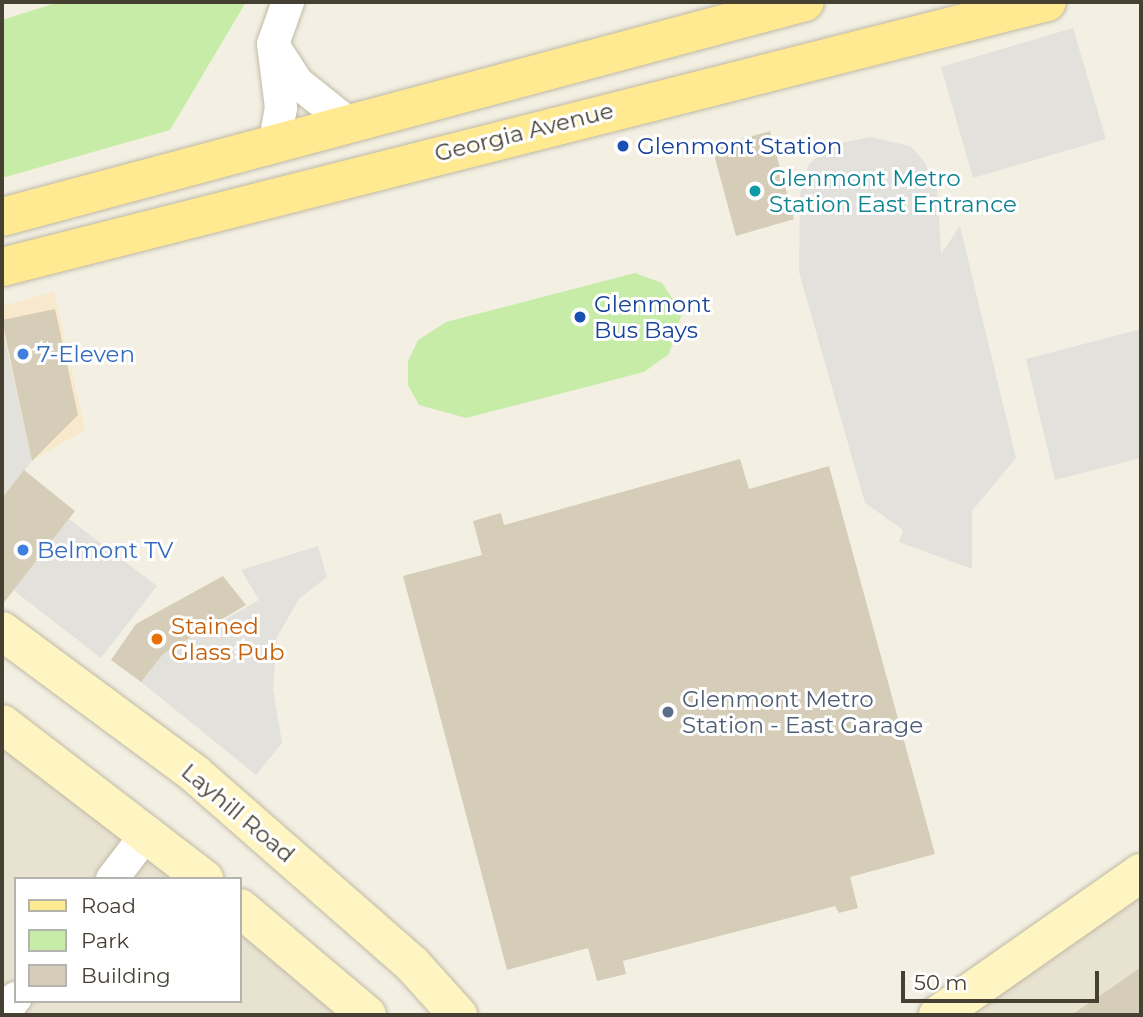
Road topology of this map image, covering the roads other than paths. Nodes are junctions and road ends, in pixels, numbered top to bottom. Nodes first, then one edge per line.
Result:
1 (288, 2) edge
2 (804, 2) edge
3 (1047, 2) edge
4 (273, 44) junction
5 (352, 126) junction
6 (274, 147) junction
7 (2, 217) edge
8 (2, 267) edge
9 (2, 631) edge
10 (2, 724) edge
11 (148, 832) junction
12 (1141, 873) edge
13 (113, 877) edge
14 (202, 877) edge
15 (242, 910) edge
16 (14, 1000) edge
17 (2, 1015) edge
18 (367, 1015) edge
19 (458, 1015) edge
20 (938, 1015) edge

1 - 4 street
2 - 5 main road
3 - 8 main road, Georgia Avenue
4 - 5 street
4 - 6 street
5 - 6 main road
6 - 7 main road
9 - 19 main road, Layhill Road
10 - 11 main road
11 - 13 street
11 - 14 main road
12 - 20 main road
15 - 18 main road
16 - 17 street

